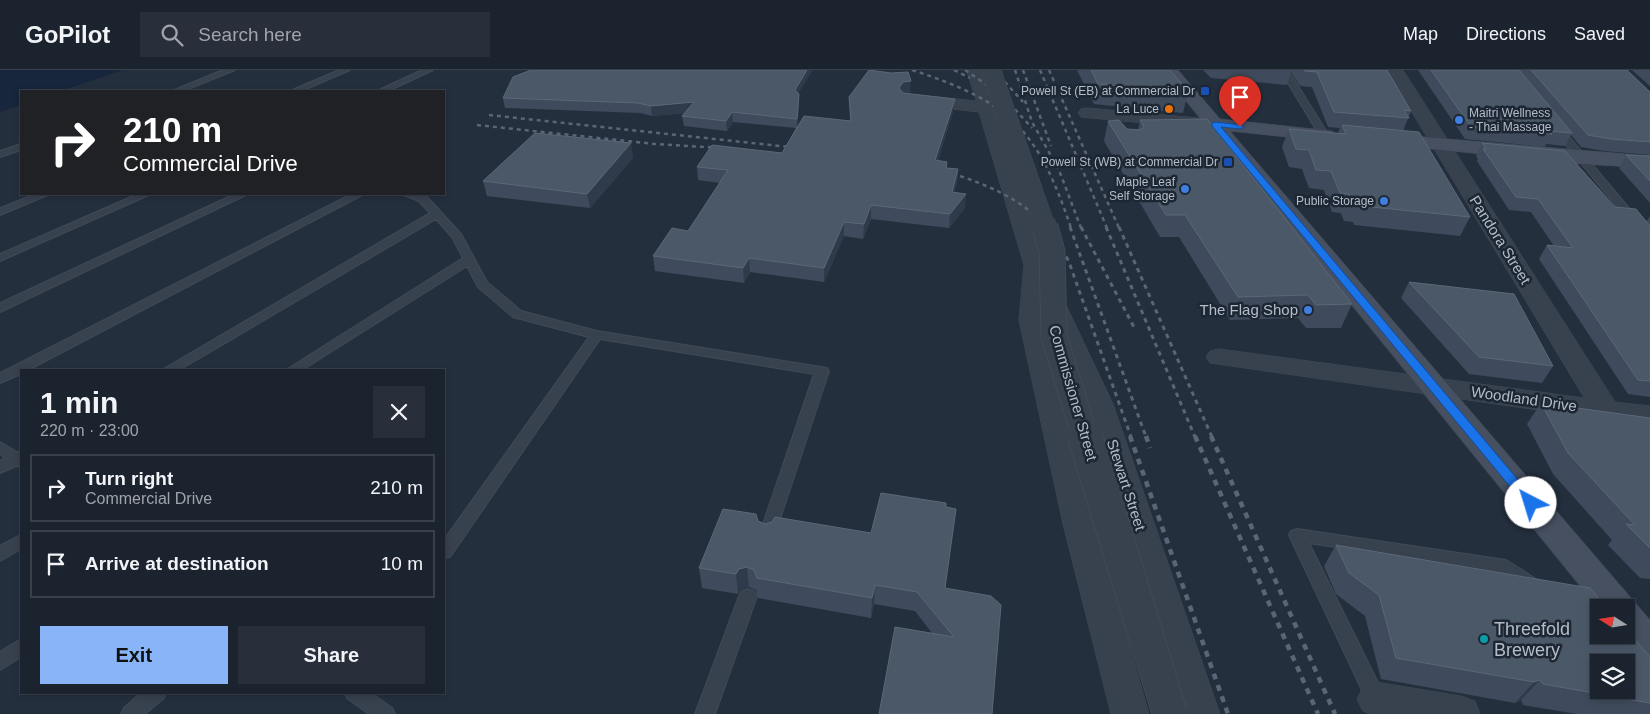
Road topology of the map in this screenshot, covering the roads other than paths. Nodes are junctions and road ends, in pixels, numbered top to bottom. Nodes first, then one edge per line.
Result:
1 (231, 70) edge
2 (346, 70) edge
3 (429, 70) edge
4 (976, 70) edge
5 (991, 70) edge
6 (1169, 70) edge
7 (1284, 70) edge
8 (1395, 70) edge
9 (179, 90) edge
10 (296, 90) edge
11 (383, 90) edge
12 (909, 100) edge
13 (986, 107) junction
14 (1087, 113) dead end
15 (1552, 122) edge
16 (1215, 124) junction
17 (1323, 134) junction
18 (1343, 136) edge
19 (1372, 139) edge
20 (1441, 145) junction
21 (20, 147) edge
22 (0, 154) edge
23 (1583, 158) junction
24 (1650, 162) edge
25 (1650, 168) edge
26 (42, 195) edge
27 (144, 195) edge
28 (241, 195) edge
29 (358, 195) edge
30 (409, 195) edge
31 (0, 212) edge
32 (437, 214) junction
33 (1650, 240) edge
34 (0, 258) edge
35 (469, 259) junction
36 (1034, 263) junction
37 (0, 308) edge
38 (597, 335) junction
39 (1219, 357) dead end
40 (171, 369) edge
41 (295, 369) edge
42 (0, 379) edge
43 (1433, 387) junction
44 (1606, 410) junction
45 (1650, 416) edge
46 (0, 447) edge
47 (20, 459) edge
48 (0, 468) edge
49 (767, 536) edge
50 (20, 542) edge
51 (445, 551) edge
52 (0, 554) edge
53 (1547, 591) edge
54 (748, 596) dead end
55 (1611, 599) edge
56 (1635, 628) edge
57 (1650, 646) edge
58 (20, 648) edge
59 (0, 662) edge
60 (155, 694) edge
61 (357, 694) edge
62 (1376, 699) joint
63 (131, 714) edge
64 (385, 714) edge
65 (705, 714) edge
66 (1130, 714) edge
67 (1170, 714) edge
68 (1201, 714) edge
69 (1461, 714) edge

1 - 9 lane
2 - 10 lane
3 - 11 lane
4 - 13 street, Stewart Street
5 - 67 street, Commissioner Street, bridge
6 - 16 main road
7 - 17 lane
8 - 20 street, Pandora Street
12 - 13 street
13 - 36 street, Stewart Street
14 - 16 street
15 - 23 lane
16 - 17 main road
16 - 43 main road
17 - 18 main road
19 - 20 main road
20 - 23 main road
20 - 44 street, Pandora Street
21 - 22 lane
23 - 24 main road
23 - 25 main road
23 - 33 lane
26 - 31 lane
27 - 34 lane
28 - 37 lane
29 - 42 lane
30 - 32 lane
32 - 35 lane
32 - 40 lane
35 - 38 lane
35 - 41 lane
36 - 66 street, Stewart Street
36 - 68 street, Stewart Street
38 - 49 lane
38 - 51 lane
39 - 43 street, Woodland Drive
43 - 44 street, Woodland Drive
43 - 55 main road
44 - 45 street, Woodland Drive
46 - 47 lane
47 - 48 lane
50 - 52 lane
53 - 62 lane
54 - 65 lane
56 - 57 main road
58 - 59 lane
60 - 63 lane
61 - 64 lane
62 - 69 street

